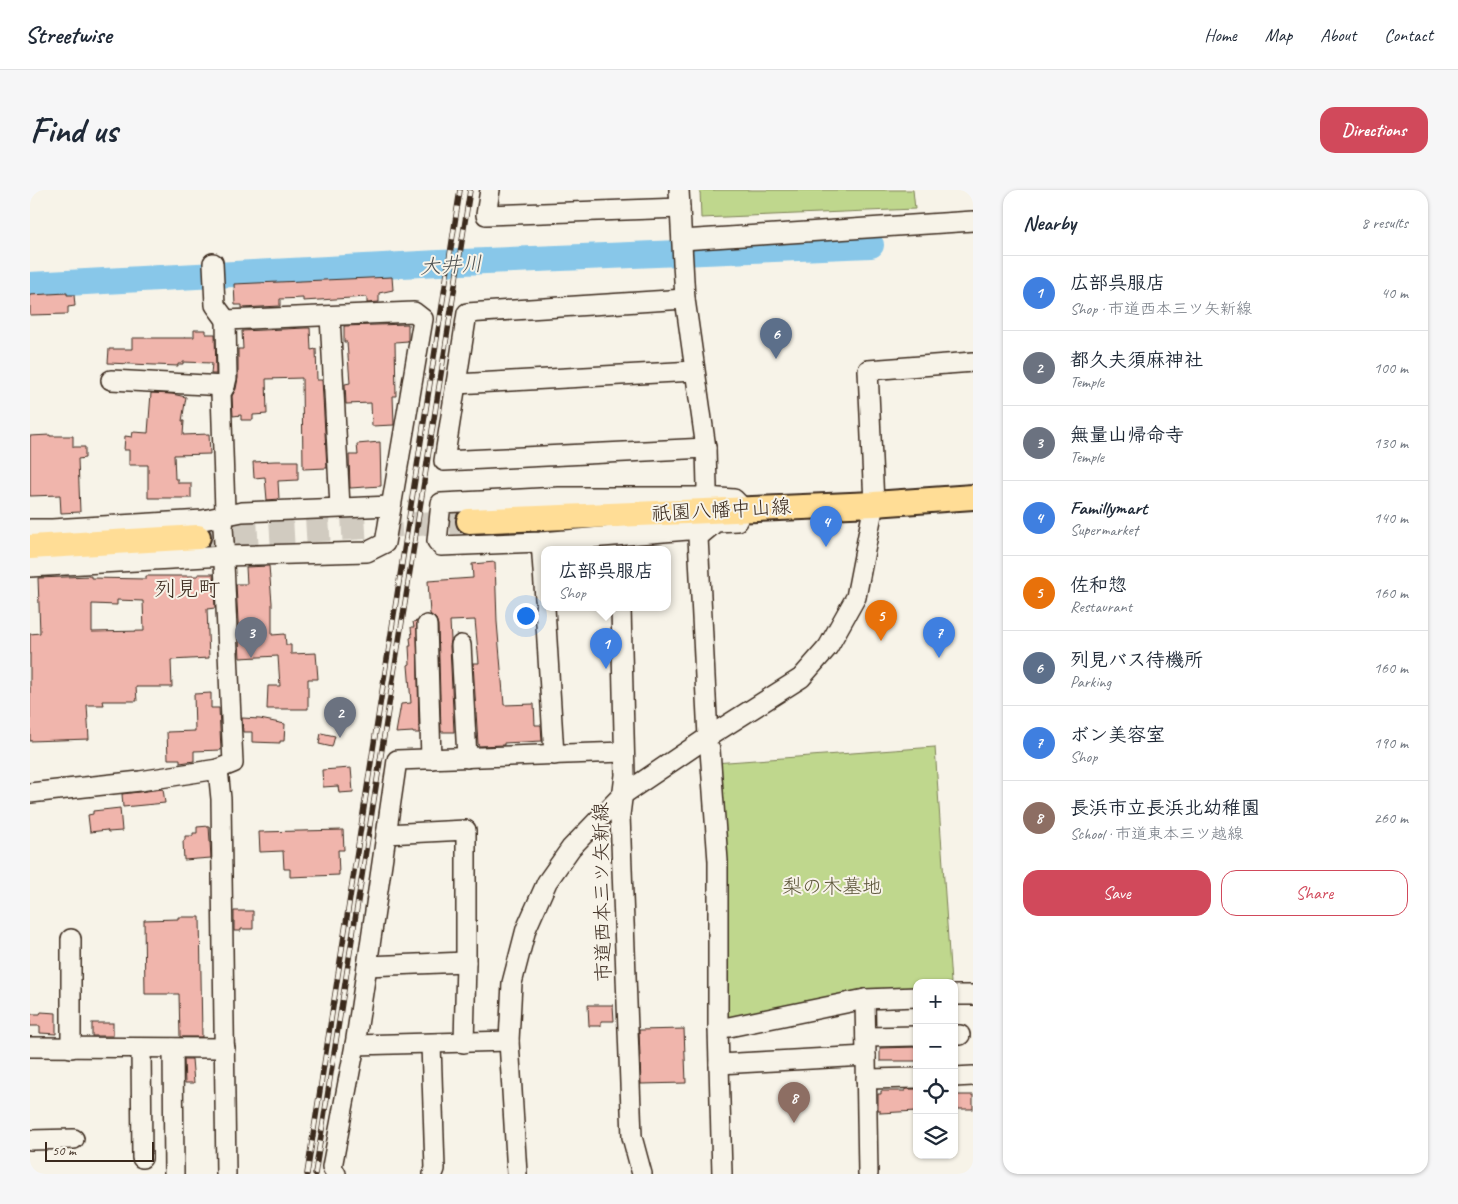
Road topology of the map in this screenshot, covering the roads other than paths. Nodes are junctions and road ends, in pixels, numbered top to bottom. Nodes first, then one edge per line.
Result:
1 (490, 190) edge
2 (679, 199) edge
3 (973, 221) edge
4 (682, 249) junction
5 (213, 271) dead end
6 (685, 299) junction
7 (330, 316) junction
8 (226, 320) junction
9 (973, 362) edge
10 (694, 371) junction
11 (111, 380) dead end
12 (456, 384) junction
13 (225, 386) junction
14 (706, 448) junction
15 (705, 497) junction
16 (973, 497) edge
17 (874, 504) junction
18 (391, 506) junction
19 (340, 507) junction
20 (744, 509) junction
21 (469, 521) tunnel mouth
22 (716, 522) junction
23 (30, 529) edge
24 (224, 535) junction
25 (198, 537) tunnel mouth
26 (541, 542) junction
27 (619, 543) edge
28 (541, 546) edge
29 (30, 547) edge
30 (30, 567) edge
31 (545, 611) edge
32 (620, 611) edge
33 (427, 625) dead end
34 (461, 645) dead end
35 (709, 744) junction
36 (624, 752) junction
37 (554, 755) junction
38 (467, 758) junction
39 (431, 759) junction
40 (218, 769) junction
41 (30, 792) edge
42 (621, 796) junction
43 (386, 834) junction
44 (71, 939) dead end
45 (466, 962) junction
46 (367, 966) junction
47 (958, 995) edge
48 (973, 995) edge
49 (913, 996) edge
50 (865, 999) junction
51 (718, 1028) junction
52 (913, 1036) edge
53 (866, 1037) junction
54 (509, 1042) junction
55 (464, 1043) junction
56 (431, 1044) junction
57 (355, 1045) junction
58 (30, 1047) edge
59 (71, 1048) junction
60 (141, 1048) junction
61 (173, 1048) junction
62 (225, 1048) junction
63 (866, 1056) junction
64 (719, 1064) junction
65 (973, 1076) edge
66 (958, 1077) edge
67 (913, 1078) edge
68 (866, 1079) junction
69 (74, 1139) dead end
70 (30, 1140) edge
71 (142, 1158) dead end
72 (174, 1174) edge
73 (226, 1174) edge
74 (336, 1174) edge
75 (433, 1174) edge
76 (517, 1174) edge
77 (642, 1174) edge
78 (722, 1174) edge
79 (868, 1174) edge

1 - 2 street
2 - 4 street
3 - 4 street
4 - 6 street
5 - 8 street
6 - 10 street
6 - 12 street
7 - 8 street
7 - 18 street
7 - 19 street
8 - 13 street
9 - 17 street
10 - 12 street
10 - 14 street
11 - 13 street
12 - 14 street
13 - 24 street
14 - 15 street
15 - 20 street
15 - 26 street
16 - 17 main road, 祇園八幡中山線
17 - 20 main road, 祇園八幡中山線
17 - 35 street
18 - 19 street
18 - 24 street
19 - 24 street
20 - 21 main road, 祇園八幡中山線
20 - 22 street
22 - 27 street
22 - 35 street
23 - 24 street
24 - 30 street
24 - 40 street
25 - 29 main road
26 - 27 street
26 - 28 street
31 - 37 street
32 - 36 street, 市道西本三ツ矢新線
33 - 39 street
34 - 38 street
35 - 42 street
35 - 51 street
36 - 37 street
36 - 42 street, 市道西本三ツ矢新線
37 - 38 street
38 - 39 street
39 - 43 street
40 - 41 street
40 - 62 street
42 - 54 street
42 - 77 street, 市道西本三ツ矢新線
43 - 45 street
43 - 46 street
44 - 59 street
45 - 46 street
45 - 55 street
46 - 57 street
47 - 48 street
49 - 50 street
50 - 51 street
50 - 53 street
51 - 64 street
52 - 53 street
53 - 63 street
54 - 55 street
54 - 76 street
55 - 56 street
56 - 57 street
56 - 75 street
57 - 74 street
58 - 59 street
59 - 60 street
60 - 61 street
60 - 71 street
61 - 62 street
61 - 72 street
62 - 73 street
63 - 64 street
63 - 68 street
64 - 78 street
65 - 66 street
67 - 68 street
68 - 79 street
69 - 70 street

